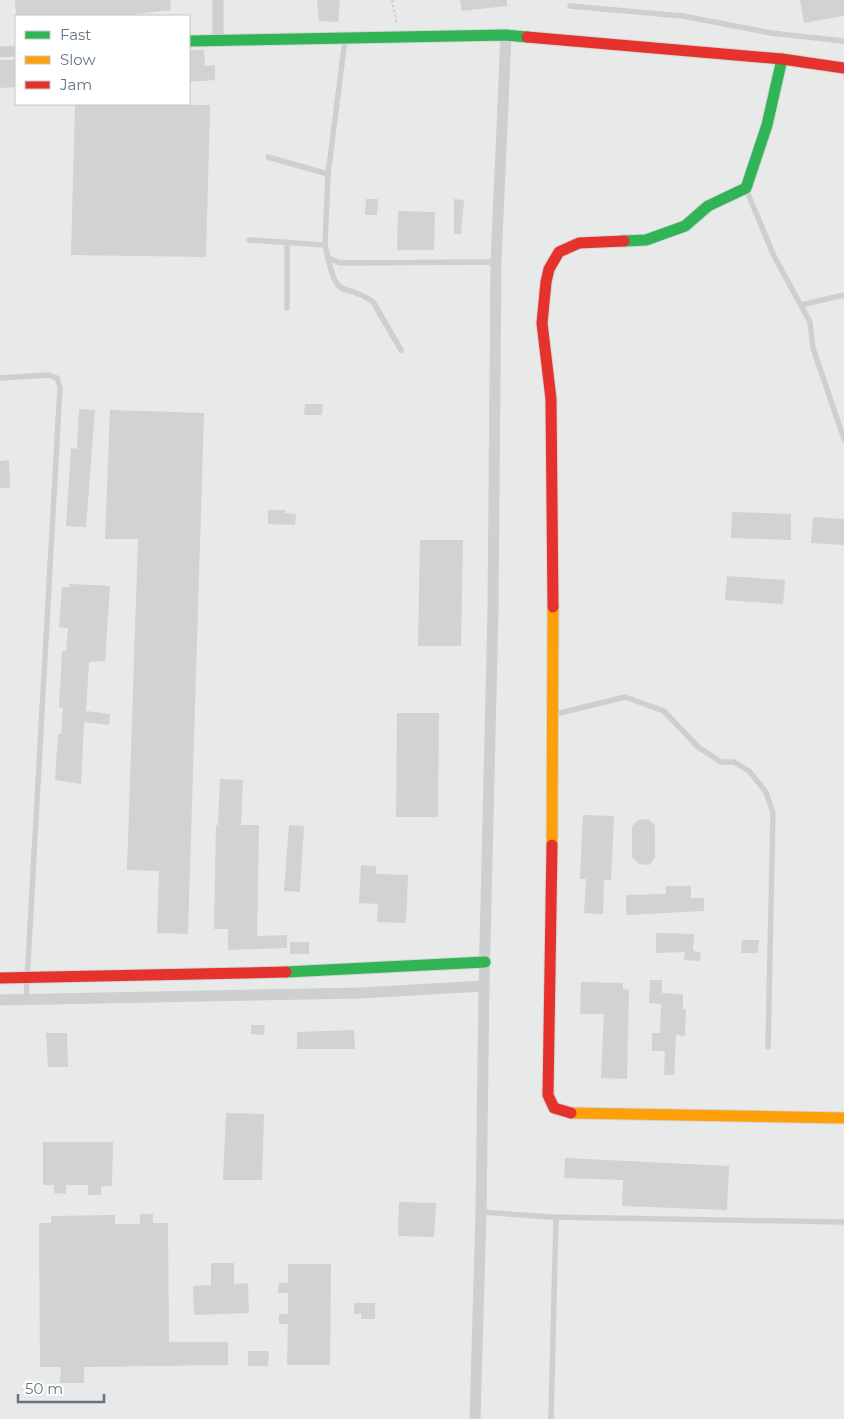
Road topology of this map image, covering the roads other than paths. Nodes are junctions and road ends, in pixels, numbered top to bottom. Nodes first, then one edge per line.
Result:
1 (218, 0) edge
2 (570, 6) dead end
3 (506, 35) junction
4 (218, 40) junction
5 (344, 40) junction
6 (190, 41) edge
7 (844, 41) edge
8 (15, 51) edge
9 (0, 52) edge
10 (782, 59) junction
11 (844, 68) edge
12 (268, 156) dead end
13 (328, 174) junction
14 (746, 188) junction
15 (248, 240) dead end
16 (287, 242) junction
17 (324, 244) junction
18 (328, 258) junction
19 (496, 262) junction
20 (844, 296) edge
21 (801, 305) junction
22 (287, 308) dead end
23 (401, 350) dead end
24 (0, 378) edge
25 (844, 439) edge
26 (554, 715) junction
27 (485, 962) junction
28 (27, 977) junction
29 (0, 978) edge
30 (484, 986) junction
31 (26, 999) junction
32 (0, 1000) edge
33 (768, 1047) dead end
34 (844, 1118) edge
35 (481, 1212) junction
36 (556, 1217) junction
37 (844, 1222) edge
38 (475, 1419) edge
39 (551, 1419) edge

1 - 4 street
2 - 7 lane
3 - 5 street
3 - 10 street
3 - 19 street
4 - 5 street
4 - 6 street
5 - 13 lane
8 - 9 street
10 - 11 street
10 - 14 street
12 - 13 lane
13 - 17 lane
14 - 21 lane
14 - 26 street
15 - 16 lane
16 - 17 lane
16 - 22 lane
17 - 18 lane
18 - 19 lane
18 - 23 lane
19 - 27 street
20 - 21 lane
21 - 25 lane
24 - 28 lane
26 - 33 lane
26 - 34 street
27 - 28 street
27 - 30 street
28 - 29 street
28 - 31 lane
30 - 31 street
30 - 35 street
31 - 32 street
35 - 36 lane
35 - 38 street
36 - 37 lane
36 - 39 lane

